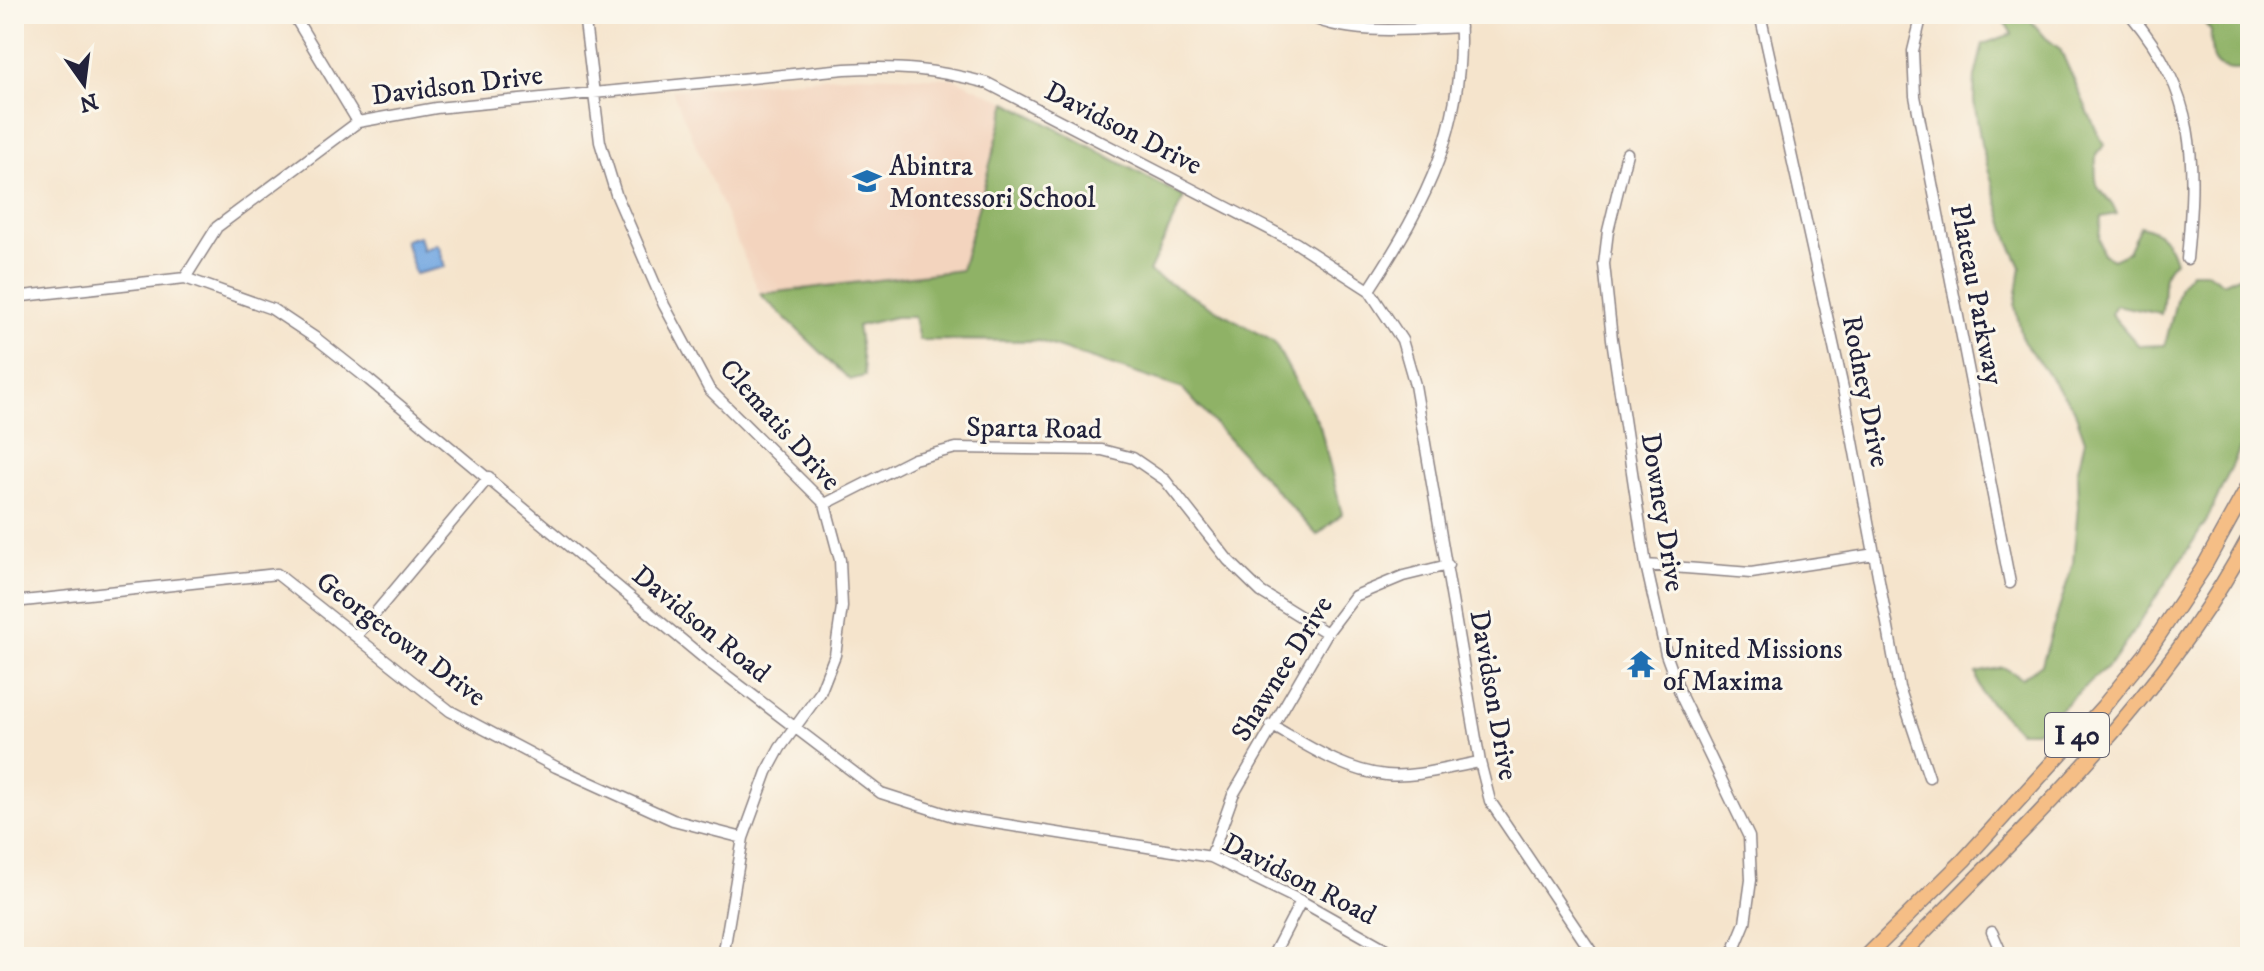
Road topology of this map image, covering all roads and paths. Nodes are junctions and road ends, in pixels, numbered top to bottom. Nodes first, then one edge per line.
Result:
1 (293, 14) edge
2 (584, 14) edge
3 (1306, 14) edge
4 (1459, 14) edge
5 (1760, 14) edge
6 (1922, 14) edge
7 (2130, 14) edge
8 (1460, 27) junction
9 (594, 92) junction
10 (358, 122) junction
11 (1627, 153) dead end
12 (2187, 259) dead end
13 (185, 278) junction
14 (1369, 290) junction
15 (14, 297) edge
16 (489, 477) junction
17 (2250, 483) edge
18 (825, 504) junction
19 (2250, 536) edge
20 (1875, 554) junction
21 (1448, 565) junction
22 (1646, 565) junction
23 (2010, 583) dead end
24 (14, 602) edge
25 (1327, 633) junction
26 (357, 635) junction
27 (1271, 725) junction
28 (795, 728) junction
29 (1480, 762) junction
30 (1929, 777) dead end
31 (743, 838) junction
32 (1211, 857) junction
33 (1301, 901) junction
34 (1992, 932) dead end
35 (723, 957) edge
36 (1272, 957) edge
37 (1400, 957) edge
38 (1595, 957) edge
39 (1731, 957) edge
40 (1866, 957) edge
41 (1899, 957) edge
42 (2003, 957) edge

1 - 10 street
2 - 9 street, Clematis Drive
3 - 8 street
4 - 8 street
5 - 20 street, Rodney Drive
6 - 23 street, Plateau Parkway
7 - 12 street
8 - 14 street
9 - 10 street, Davidson Drive
9 - 14 street, Davidson Drive
9 - 18 street, Clematis Drive
10 - 13 street, Davidson Drive
11 - 22 street, Downey Drive
13 - 15 street, Davidson Road
13 - 16 street, Davidson Road
14 - 21 street, Davidson Drive
16 - 26 street
16 - 28 street, Davidson Road
17 - 40 highway, I 40
18 - 25 street, Sparta Road
18 - 28 street, Clematis Drive
19 - 41 highway, I 40
20 - 22 street
20 - 30 street, Rodney Drive
21 - 25 street, Shawnee Drive
21 - 29 street, Davidson Drive
22 - 39 street, Downey Drive
24 - 26 street, Georgetown Drive
25 - 27 street, Shawnee Drive
26 - 31 street, Georgetown Drive
27 - 29 street
27 - 32 street, Shawnee Drive
28 - 31 street, Clematis Drive
28 - 32 street, Davidson Road
29 - 38 street, Davidson Drive
31 - 35 street, Clematis Drive
32 - 33 street, Davidson Road
33 - 36 street
33 - 37 street, Davidson Road
34 - 42 street

